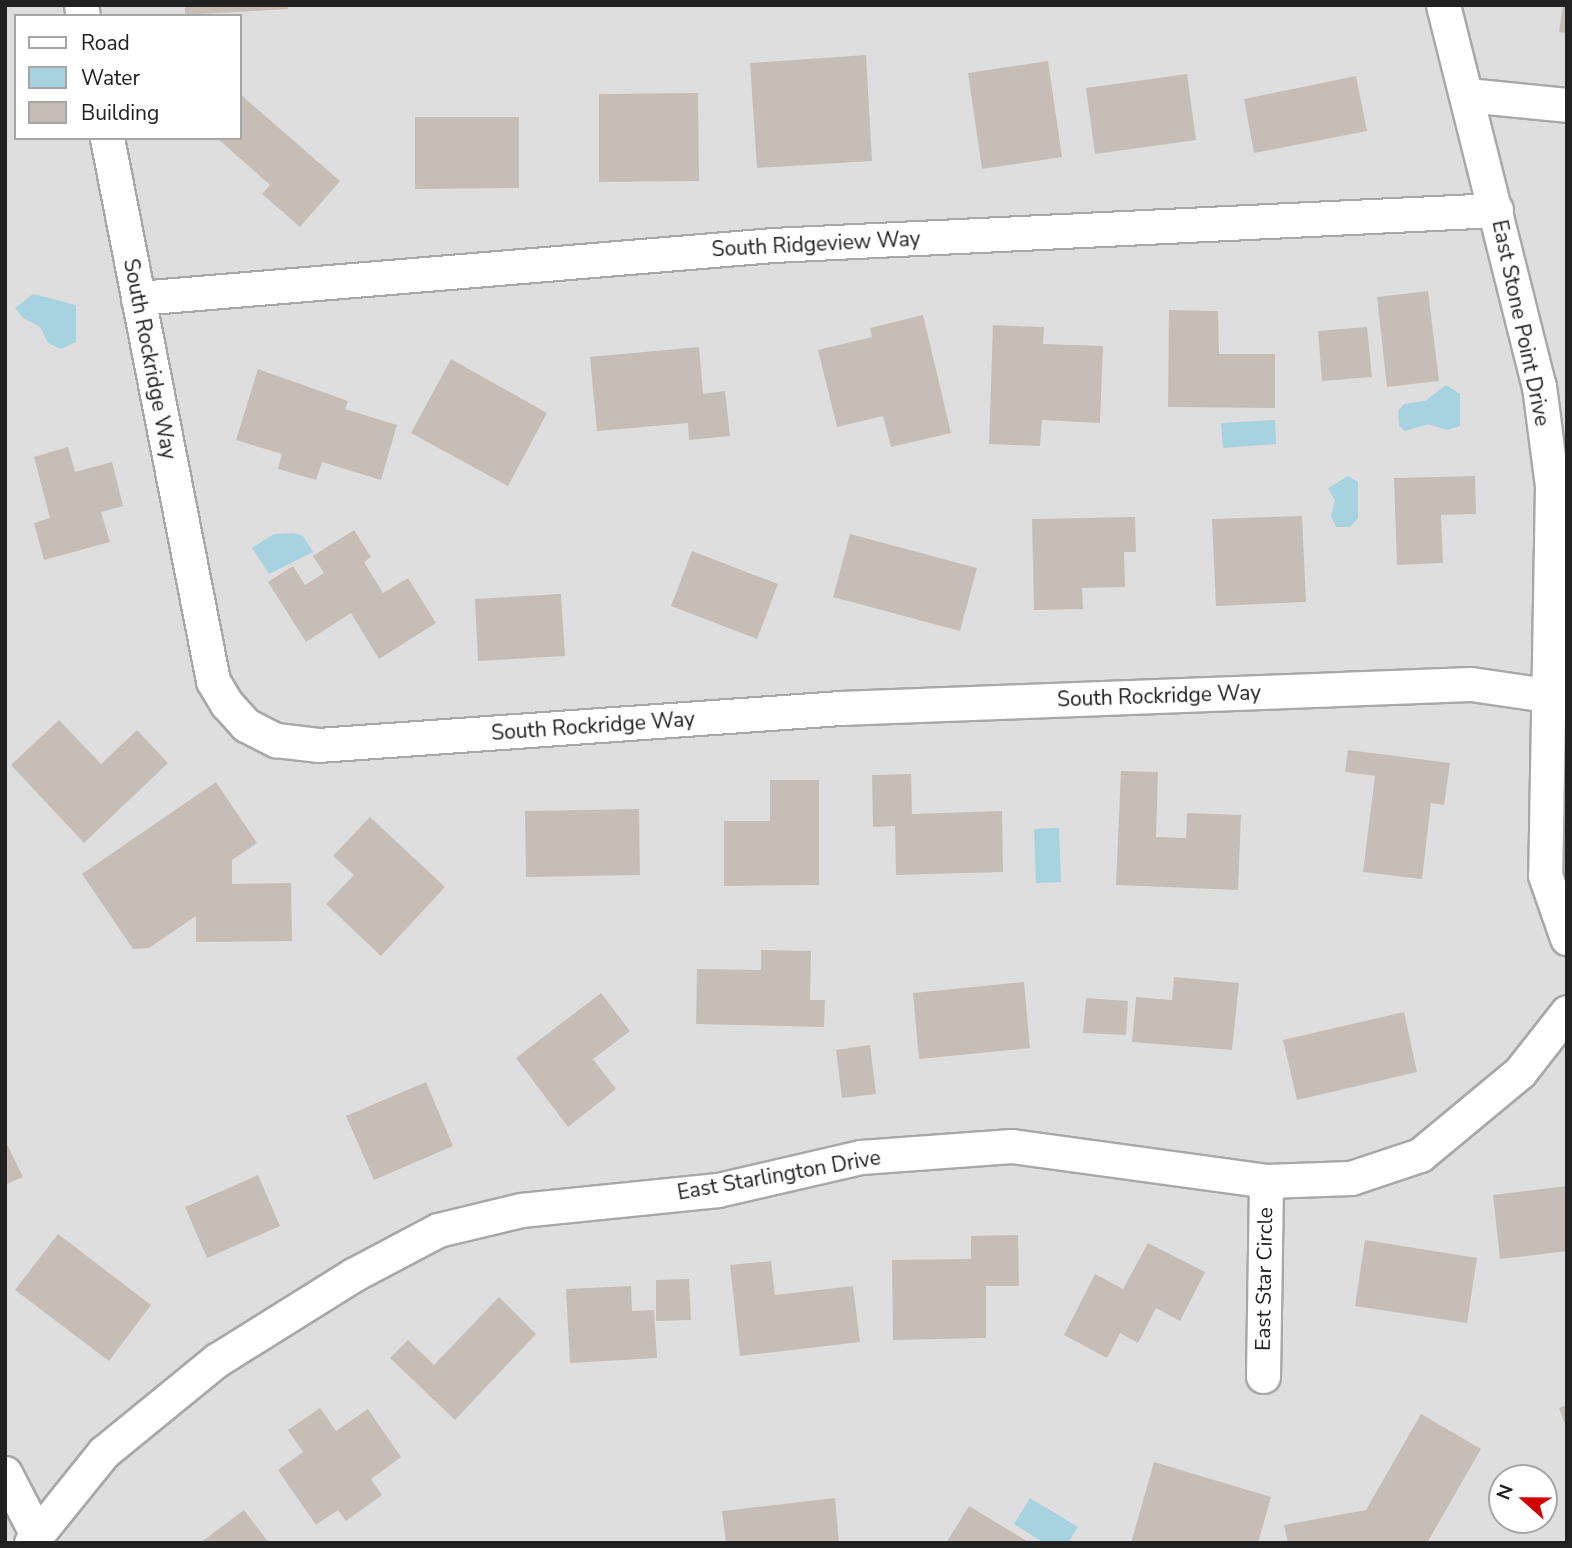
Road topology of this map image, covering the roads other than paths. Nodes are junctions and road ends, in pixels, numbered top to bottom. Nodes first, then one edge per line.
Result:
1 (1443, 5) edge
2 (1467, 95) junction
3 (1567, 106) edge
4 (107, 140) edge
5 (1496, 210) junction
6 (138, 298) junction
7 (1559, 697) edge
8 (1567, 938) edge
9 (1567, 1013) edge
10 (1266, 1181) junction
11 (1263, 1376) dead end
12 (5, 1473) edge
13 (34, 1539) edge

1 - 2 street, East Stone Point Drive
2 - 3 street
2 - 5 street, East Stone Point Drive
4 - 6 street, South Rockridge Way
5 - 6 street, South Ridgeview Way
5 - 7 street, East Stone Point Drive
6 - 7 street, South Rockridge Way
7 - 8 street, East Stone Point Drive
9 - 10 street, East Starlington Drive
10 - 11 street, East Star Circle
10 - 13 street, East Starlington Drive
12 - 13 street

